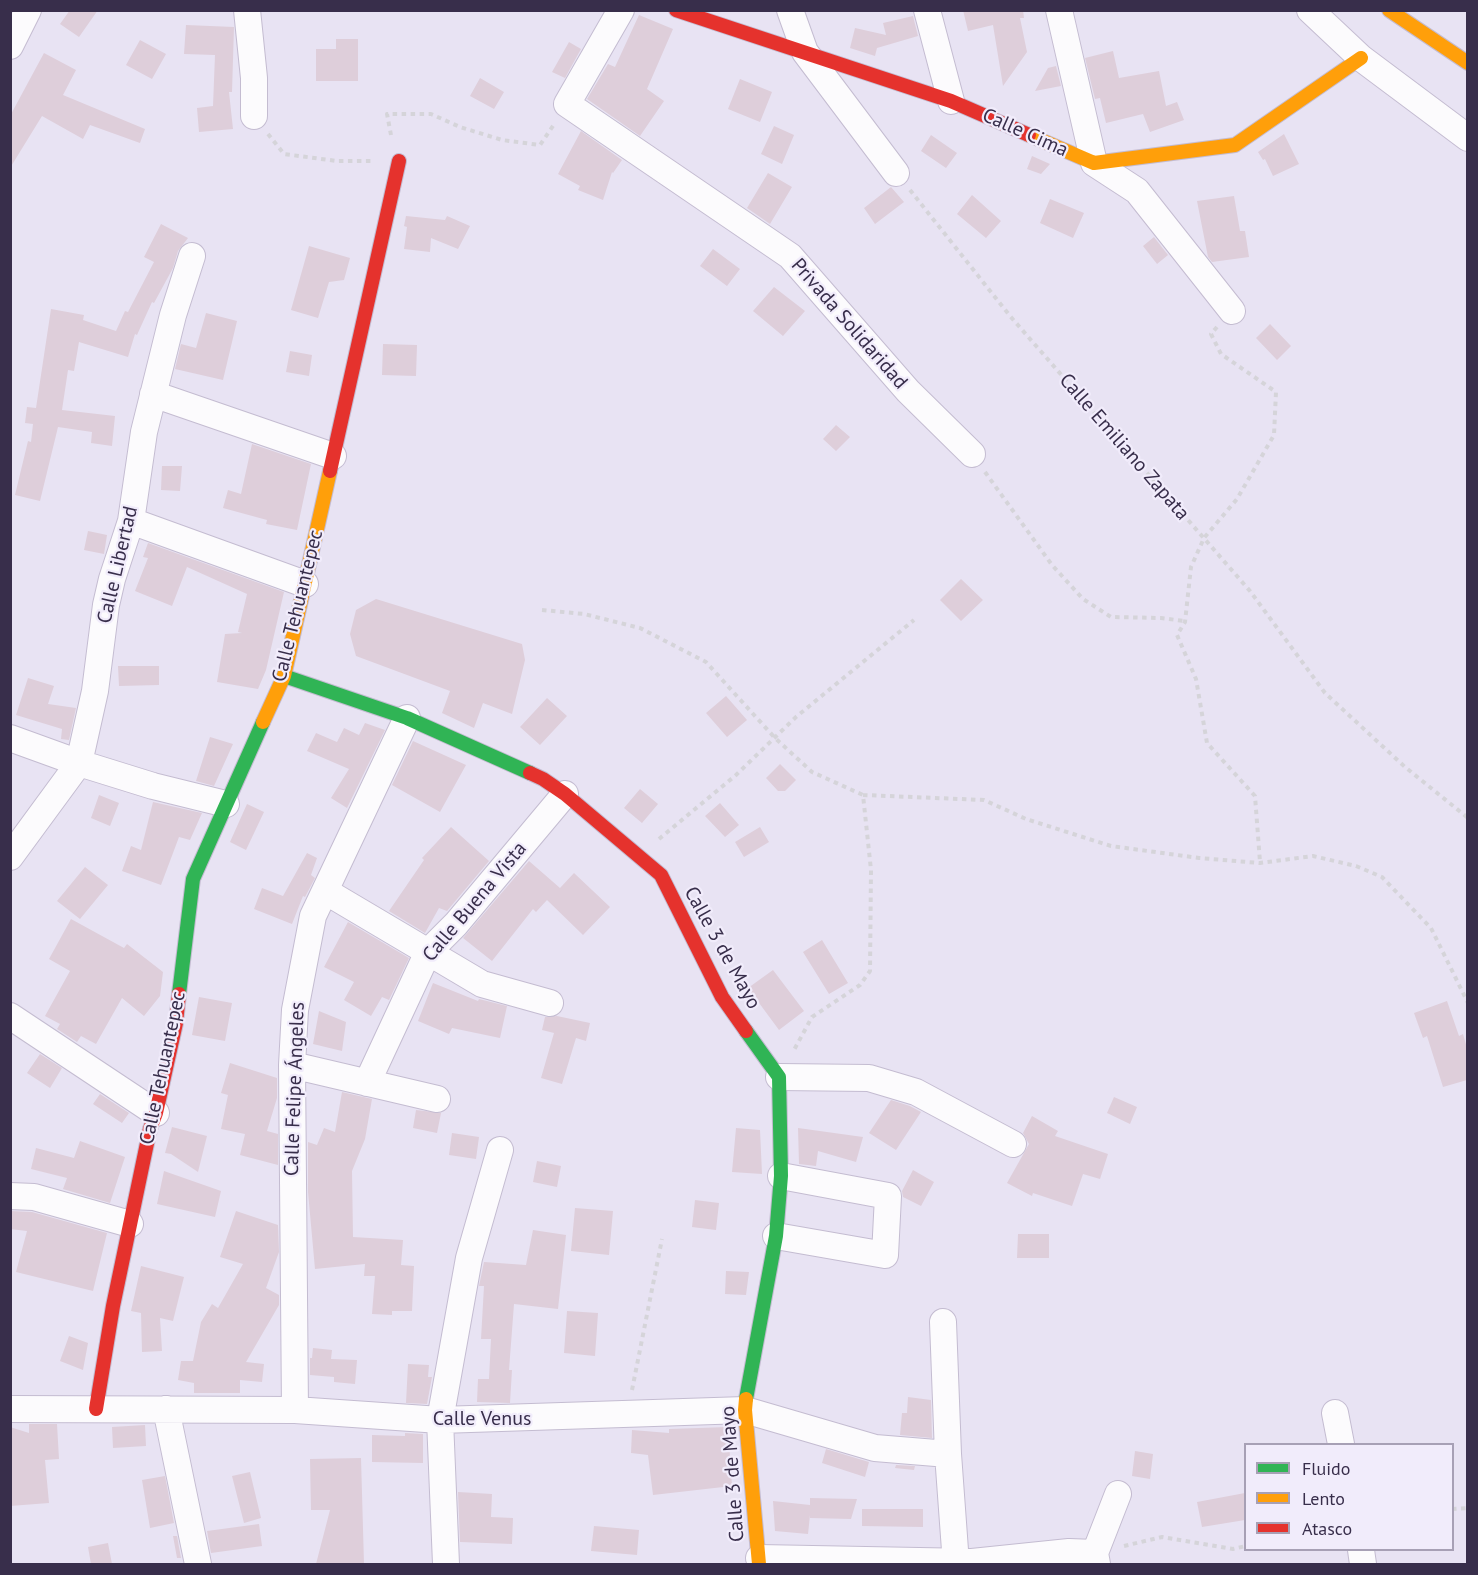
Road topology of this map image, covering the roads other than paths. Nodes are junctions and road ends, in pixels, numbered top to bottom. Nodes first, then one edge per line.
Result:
1 (28, 10) edge
2 (247, 10) edge
3 (621, 10) edge
4 (676, 10) edge
5 (790, 10) edge
6 (927, 10) edge
7 (1059, 10) edge
8 (1310, 10) edge
9 (1389, 10) edge
10 (10, 46) edge
11 (805, 52) junction
12 (1361, 58) junction
13 (1467, 63) edge
14 (951, 101) junction
15 (254, 116) road end
16 (1467, 138) edge
17 (399, 161) road end
18 (1094, 163) junction
19 (896, 172) road end
20 (192, 256) dead end
21 (1232, 311) road end
22 (153, 394) junction
23 (972, 454) road end
24 (333, 456) junction
25 (130, 521) junction
26 (305, 584) junction
27 (284, 676) junction
28 (407, 718) junction
29 (10, 738) edge
30 (80, 763) junction
31 (566, 794) junction
32 (226, 804) junction
33 (10, 857) edge
34 (326, 891) junction
35 (428, 952) junction
36 (550, 1003) dead end
37 (10, 1016) edge
38 (292, 1065) junction
39 (779, 1077) junction
40 (367, 1083) junction
41 (437, 1099) dead end
42 (156, 1113) junction
43 (1013, 1144) dead end
44 (500, 1150) dead end
45 (781, 1176) junction
46 (10, 1196) edge
47 (130, 1224) junction
48 (776, 1236) junction
49 (943, 1322) dead end
50 (10, 1409) edge
51 (96, 1409) junction
52 (166, 1410) junction
53 (295, 1410) junction
54 (745, 1410) junction
55 (1335, 1413) dead end
56 (440, 1420) junction
57 (1341, 1443) edge
58 (948, 1454) junction
59 (1118, 1494) dead end
60 (1096, 1559) edge
61 (759, 1561) edge
62 (956, 1563) edge
63 (198, 1564) edge
64 (446, 1564) edge

1 - 10 street
2 - 15 street
3 - 23 street, Privada Solidaridad
4 - 11 street, Calle Cima
5 - 11 street
6 - 14 street
7 - 18 street
8 - 12 street
9 - 13 street
11 - 14 street, Calle Cima
11 - 19 street
12 - 16 street
12 - 18 street
14 - 18 street, Calle Cima
17 - 24 street, Calle Tehuantepec
18 - 21 street
20 - 22 street, Calle Libertad
22 - 24 street
22 - 25 street, Calle Libertad
24 - 26 street, Calle Tehuantepec
25 - 26 street
25 - 30 street, Calle Libertad
26 - 27 street, Calle Tehuantepec
27 - 28 street, Calle 3 de Mayo
27 - 32 street, Calle Tehuantepec
28 - 31 street, Calle 3 de Mayo
28 - 34 street, Calle Felipe Ángeles
29 - 30 street
30 - 32 street
30 - 33 street, Calle Libertad
31 - 35 street, Calle Buena Vista
31 - 39 street, Calle 3 de Mayo
32 - 42 street, Calle Tehuantepec
34 - 35 street
34 - 38 street, Calle Felipe Ángeles
35 - 36 street
35 - 40 street, Calle Buena Vista
37 - 42 street
38 - 40 street
38 - 53 street, Calle Felipe Ángeles
39 - 43 street
39 - 45 street, Calle 3 de Mayo
40 - 41 street
42 - 47 street, Calle Tehuantepec
44 - 56 street
45 - 48 street, Calle 3 de Mayo
45 - 48 street
46 - 47 street
47 - 51 street, Calle Tehuantepec
48 - 54 street, Calle 3 de Mayo
49 - 58 street
50 - 51 street, Calle Venus
51 - 52 street, Calle Venus
52 - 53 street, Calle Venus
52 - 63 street
53 - 56 street, Calle Venus
54 - 56 street, Calle Venus
54 - 58 street, Calle Venus
54 - 61 street, Calle 3 de Mayo
55 - 57 street
56 - 64 street
58 - 62 street
59 - 60 street
60 - 62 street
61 - 62 street

